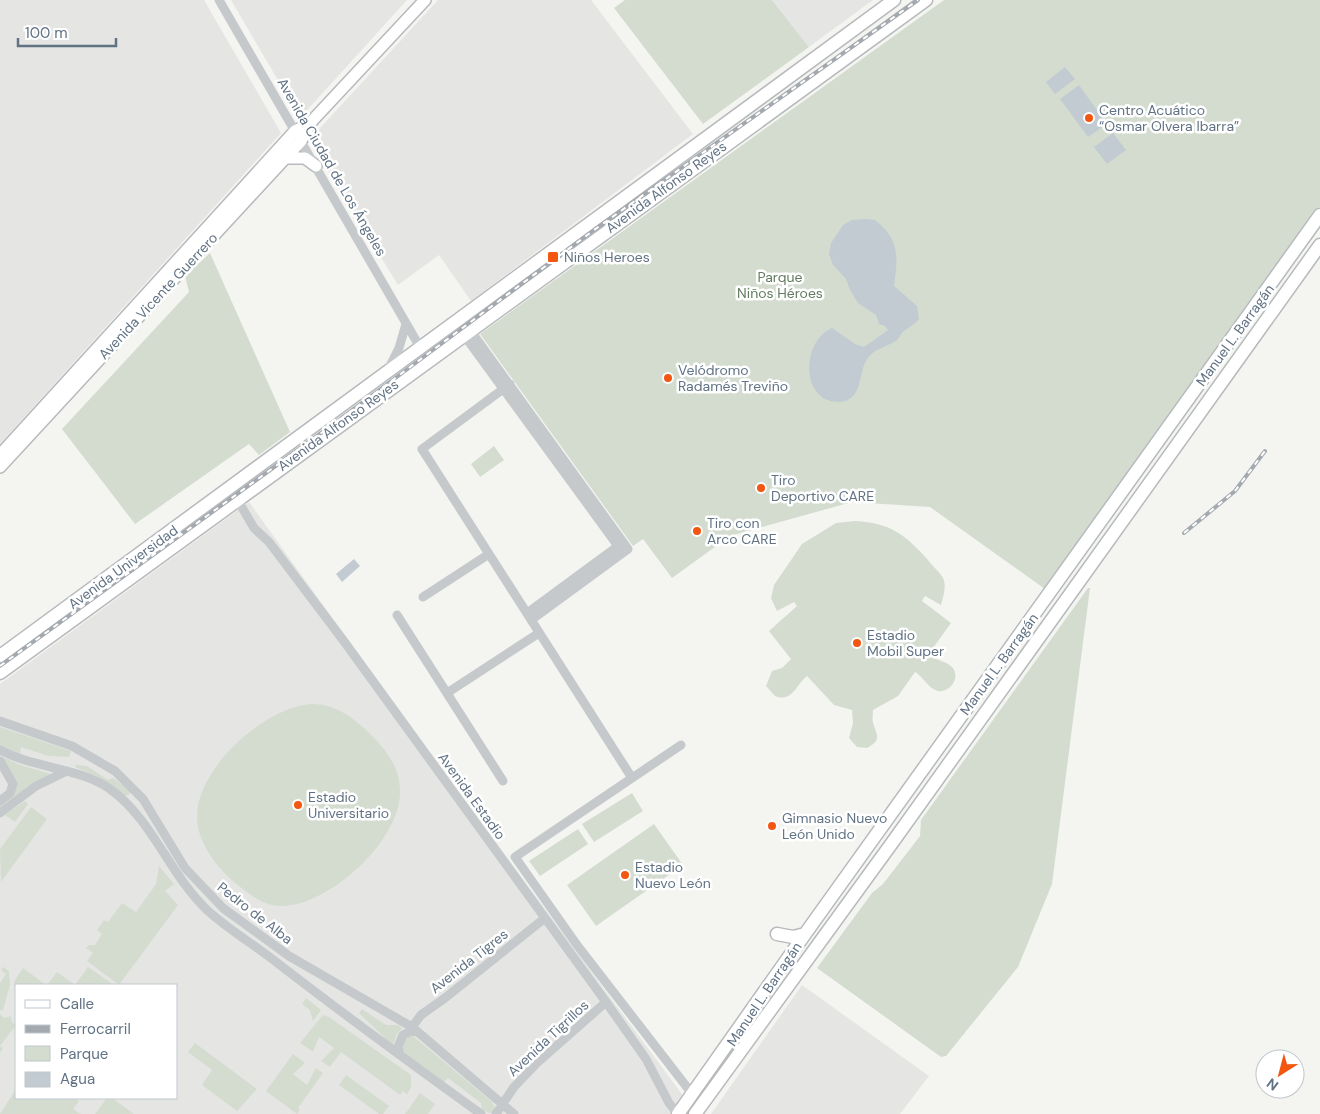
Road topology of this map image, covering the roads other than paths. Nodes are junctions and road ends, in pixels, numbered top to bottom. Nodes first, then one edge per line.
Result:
1 (219, 0) edge
2 (425, 0) edge
3 (894, 0) edge
4 (926, 0) edge
5 (936, 0) edge
6 (885, 4) edge
7 (867, 42) junction
8 (298, 136) junction
9 (285, 158) junction
10 (316, 166) junction
11 (654, 196) junction
12 (623, 199) junction
13 (1320, 215) edge
14 (1320, 244) edge
15 (406, 324) junction
16 (467, 332) junction
17 (448, 346) junction
18 (421, 349) junction
19 (408, 358) junction
20 (386, 374) junction
21 (507, 386) junction
22 (0, 455) edge
23 (0, 467) edge
24 (246, 477) joint
25 (237, 499) junction
26 (188, 519) junction
27 (488, 554) junction
28 (155, 558) junction
29 (423, 597) dead end
30 (397, 615) dead end
31 (529, 617) junction
32 (539, 632) junction
33 (0, 656) edge
34 (0, 672) edge
35 (447, 693) junction
36 (0, 721) edge
37 (681, 745) dead end
38 (0, 750) edge
39 (0, 761) edge
40 (68, 771) junction
41 (632, 778) junction
42 (503, 782) dead end
43 (140, 795) junction
44 (0, 801) edge
45 (129, 805) junction
46 (0, 813) edge
47 (828, 903) junction
48 (545, 918) junction
49 (777, 934) dead end
50 (805, 934) junction
51 (606, 1002) junction
52 (757, 1004) junction
53 (415, 1030) junction
54 (400, 1055) junction
55 (693, 1095) junction
56 (502, 1104) junction
57 (481, 1114) edge
58 (496, 1114) edge
59 (514, 1114) edge
60 (678, 1114) edge
61 (695, 1114) edge

1 - 8 street, Avenida Ciudad de Los Ángeles
2 - 8 main road, Avenida Vicente Guerrero
3 - 6 highway, Avenida Alfonso Reyes
4 - 7 highway, Avenida Alfonso Reyes
5 - 7 highway
6 - 12 highway, Avenida Alfonso Reyes
7 - 11 highway, Avenida Alfonso Reyes
8 - 9 main road, Avenida Vicente Guerrero
8 - 10 street, Avenida Ciudad de Los Ángeles
8 - 22 main road, Avenida Vicente Guerrero
9 - 10 main road
9 - 23 main road, Avenida Vicente Guerrero
10 - 15 street, Avenida Ciudad de Los Ángeles
11 - 12 highway
11 - 16 highway, Avenida Alfonso Reyes
12 - 18 highway, Avenida Alfonso Reyes
13 - 47 highway, Manuel L. Barragán
14 - 61 highway, Manuel L. Barragán
15 - 18 street, Avenida Ciudad de Los Ángeles
15 - 20 street
16 - 17 highway, Avenida Alfonso Reyes
16 - 21 street
17 - 19 highway
17 - 25 highway, Avenida Alfonso Reyes
18 - 19 highway, Avenida Alfonso Reyes
19 - 20 highway, Avenida Alfonso Reyes
20 - 24 highway, Avenida Alfonso Reyes
21 - 27 street
21 - 31 street
24 - 26 highway, Avenida Universidad
25 - 28 highway, Avenida Universidad
25 - 48 street, Avenida Estadio
26 - 28 highway
26 - 33 highway, Avenida Universidad
27 - 29 street
27 - 31 street
28 - 34 highway, Avenida Universidad
30 - 35 street
31 - 32 street
32 - 35 street
32 - 41 street
35 - 42 street
36 - 43 street, Pedro de Alba
37 - 41 street
38 - 40 street, Pedro de Alba
39 - 44 street
40 - 45 street, Pedro de Alba
40 - 46 street
41 - 55 street
43 - 45 street
43 - 53 street, Pedro de Alba
45 - 54 street, Pedro de Alba
47 - 50 highway, Manuel L. Barragán
47 - 52 highway
48 - 51 street, Avenida Estadio
48 - 53 street, Avenida Tigres
49 - 50 highway
50 - 52 highway, Manuel L. Barragán
51 - 56 street, Avenida Tigrillos
51 - 60 street, Avenida Estadio
52 - 55 highway, Manuel L. Barragán
53 - 54 street, Avenida Tigres
53 - 56 street, Pedro de Alba
54 - 57 street, Pedro de Alba
55 - 60 highway, Manuel L. Barragán
56 - 58 street, Avenida Tigrillos
56 - 59 street, Pedro de Alba

